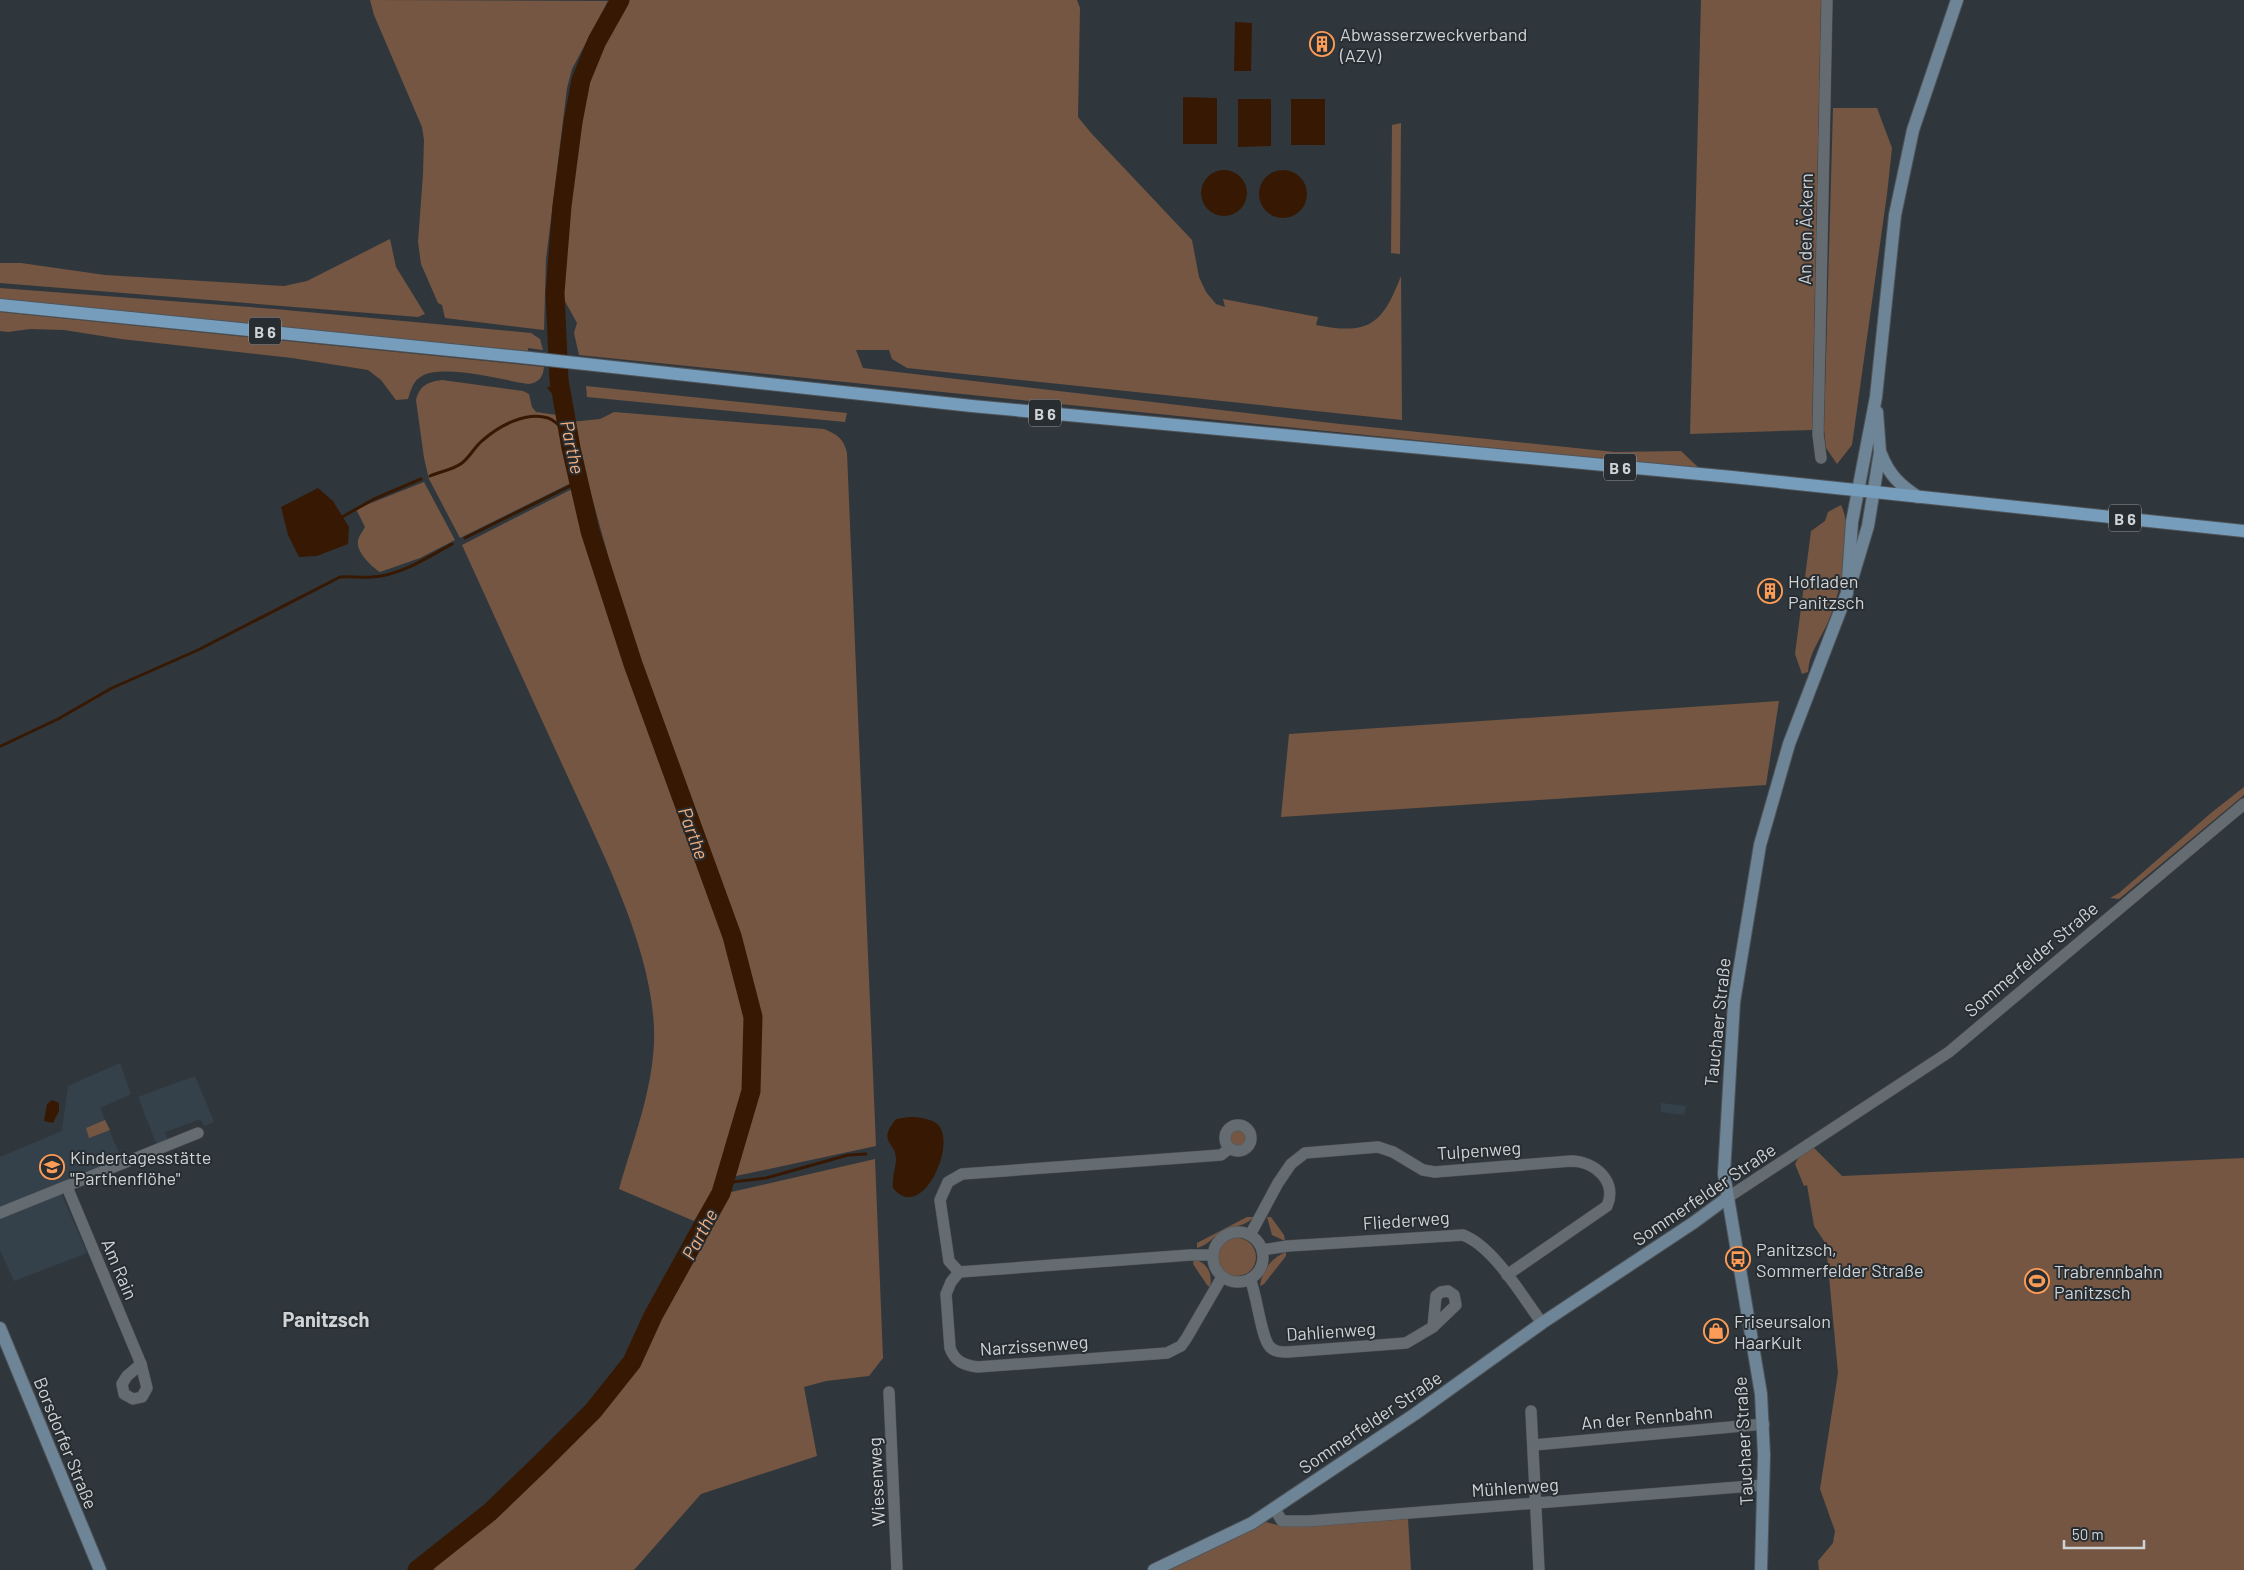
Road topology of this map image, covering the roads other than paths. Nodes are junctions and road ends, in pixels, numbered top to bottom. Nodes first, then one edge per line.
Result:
1 (1828, 0) edge
2 (1957, 0) edge
3 (0, 306) edge
4 (1876, 398) junction
5 (1880, 452) junction
6 (1821, 458) dead end
7 (1858, 492) junction
8 (1873, 494) junction
9 (1918, 497) junction
10 (2244, 531) edge
11 (1846, 593) junction
12 (2244, 804) edge
13 (198, 1134) dead end
14 (1230, 1148) dead end
15 (67, 1187) junction
16 (1727, 1198) junction
17 (0, 1213) edge
18 (1250, 1235) junction
19 (1262, 1250) junction
20 (1212, 1255) junction
21 (959, 1272) junction
22 (1507, 1274) junction
23 (1222, 1277) junction
24 (1250, 1279) junction
25 (1542, 1323) junction
26 (1433, 1327) dead end
27 (0, 1328) edge
28 (141, 1364) dead end
29 (889, 1392) dead end
30 (1531, 1412) dead end
31 (1764, 1424) junction
32 (1534, 1445) junction
33 (1764, 1485) junction
34 (1536, 1503) junction
35 (1274, 1508) junction
36 (100, 1570) edge
37 (897, 1570) edge
38 (1154, 1570) edge
39 (1539, 1570) edge
40 (1761, 1570) edge

1 - 6 street, An den Äckern
2 - 4 street
3 - 7 main road, B 6
4 - 5 street
4 - 7 street, Tauchaer Straße
5 - 8 street
5 - 9 street
7 - 8 main road, B 6
7 - 11 street, Tauchaer Straße
8 - 9 main road, B 6
8 - 11 street
9 - 10 main road, B 6
11 - 16 street, Tauchaer Straße
12 - 16 street, Sommerfelder Straße
13 - 15 street
14 - 21 street
15 - 17 street
15 - 28 street, Am Rain
16 - 25 street, Sommerfelder Straße
16 - 31 street, Tauchaer Straße
18 - 19 street
18 - 20 street
18 - 22 street, Tulpenweg
19 - 22 street, Fliederweg
19 - 24 street
20 - 21 street
20 - 23 street
21 - 23 street, Narzissenweg
22 - 25 street, Fliederweg
23 - 24 street
24 - 26 street, Dahlienweg
25 - 35 street, Sommerfelder Straße
27 - 36 street, Borsdorfer Straße
29 - 37 street, Wiesenweg
30 - 32 street
31 - 32 street, An der Rennbahn
31 - 33 street, Tauchaer Straße
32 - 34 street
33 - 34 street, Mühlenweg
33 - 40 street, Tauchaer Straße
34 - 35 street, Mühlenweg
34 - 39 street
35 - 38 street, Sommerfelder Straße

